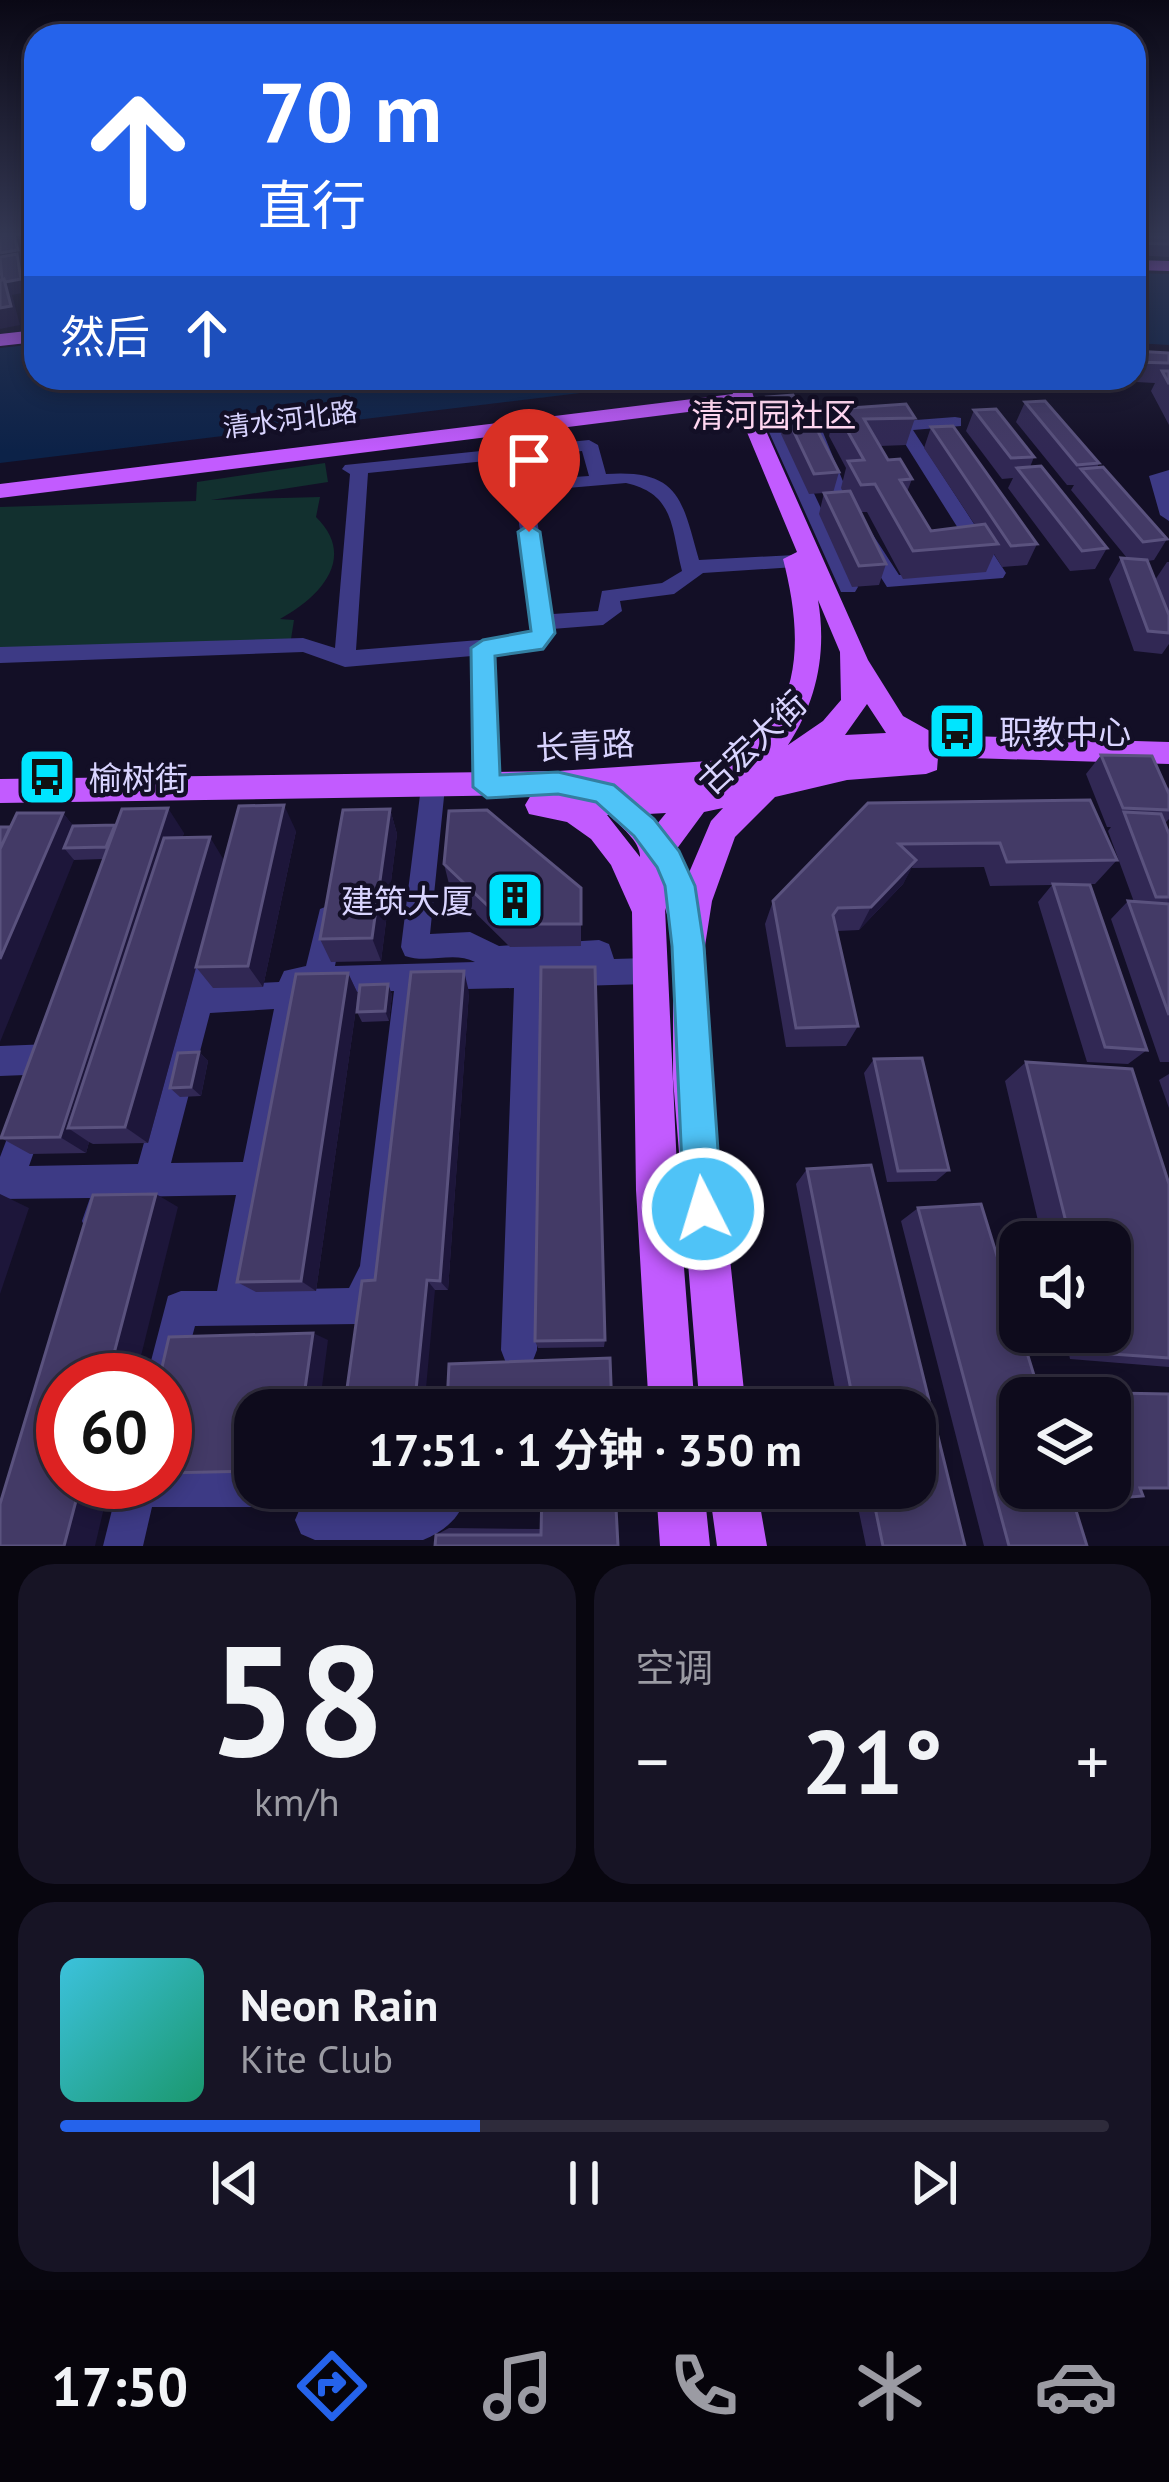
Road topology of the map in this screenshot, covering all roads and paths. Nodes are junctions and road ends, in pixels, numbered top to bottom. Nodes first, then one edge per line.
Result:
1 (716, 390) edge
2 (718, 390) edge
3 (733, 390) edge
4 (733, 390) edge
5 (955, 422) edge
6 (902, 426) junction
7 (878, 428) edge
8 (823, 430) junction
9 (757, 432) junction
10 (597, 473) junction
11 (1169, 475) edge
12 (0, 482) edge
13 (0, 491) edge
14 (842, 501) junction
15 (799, 504) junction
16 (1169, 515) edge
17 (795, 561) junction
18 (694, 567) junction
19 (848, 587) dead end
20 (544, 622) junction
21 (483, 648) junction
22 (853, 652) junction
23 (0, 655) edge
24 (345, 659) junction
25 (803, 677) junction
26 (824, 743) junction
27 (955, 743) junction
28 (1169, 753) edge
29 (872, 766) junction
30 (1169, 770) edge
31 (731, 773) junction
32 (769, 784) junction
33 (487, 787) junction
34 (0, 791) edge
35 (550, 794) junction
36 (432, 797) junction
37 (697, 799) junction
38 (614, 802) junction
39 (0, 809) edge
40 (660, 848) junction
41 (333, 897) edge
42 (220, 918) edge
43 (647, 920) junction
44 (688, 946) junction
45 (647, 971) junction
46 (602, 972) junction
47 (529, 974) junction
48 (410, 977) junction
49 (305, 987) junction
50 (199, 1000) junction
51 (0, 1060) edge
52 (256, 1178) junction
53 (149, 1180) junction
54 (111, 1181) junction
55 (3, 1183) edge
56 (91, 1250) edge
57 (358, 1305) junction
58 (231, 1308) junction
59 (354, 1347) edge
60 (519, 1350) dead end
61 (170, 1353) edge
62 (671, 1389) edge
63 (721, 1389) edge
64 (192, 1485) edge
65 (234, 1486) edge
66 (132, 1509) edge
67 (383, 1509) edge
68 (682, 1509) edge
69 (737, 1509) edge
70 (430, 1518) edge
71 (123, 1546) edge
72 (685, 1546) edge
73 (742, 1546) edge

1 - 12 main road, 清水河北路
2 - 13 main road, 清水河北路
3 - 9 main road, 古宏大街
4 - 17 main road, 古宏大街
5 - 6 street
6 - 7 street
6 - 14 street
8 - 9 street
8 - 14 street
8 - 15 street
9 - 15 main road, 古宏大街
10 - 18 street
10 - 20 street
10 - 24 street
11 - 16 street
14 - 15 street
15 - 19 street
15 - 22 main road, 古宏大街
17 - 18 street
17 - 25 main road, 古宏大街
18 - 20 street
20 - 21 street
21 - 24 street
21 - 33 street
22 - 26 main road, 古宏大街
22 - 27 main road
23 - 24 street
25 - 26 main road
25 - 31 main road, 古宏大街
26 - 27 main road, 长青路
26 - 29 main road
26 - 31 main road, 长青路
26 - 32 main road, 古宏大街
27 - 28 main road, 长青路
29 - 30 main road, 长青路
29 - 32 main road, 长青路
31 - 35 main road, 长青路
31 - 37 main road, 古宏大街
32 - 37 main road, 长青路
32 - 44 main road, 古宏大街
33 - 35 main road, 长青路
33 - 36 main road, 长青路
34 - 36 main road, 长青路
35 - 36 main road, 长青路
35 - 38 main road
35 - 43 main road
36 - 39 main road, 长青路
36 - 46 street
37 - 38 main road, 长青路
37 - 40 main road, 古宏大街
38 - 40 main road
40 - 43 main road, 古宏大街
40 - 44 main road
41 - 49 street
42 - 50 street
43 - 45 main road, 古宏大街
44 - 63 main road, 古宏大街
45 - 46 street
45 - 62 main road, 古宏大街
46 - 47 street
47 - 48 street
47 - 60 street
48 - 49 street
48 - 57 street
49 - 50 street
49 - 52 street
50 - 53 street
51 - 55 street
52 - 53 street
52 - 58 street
53 - 54 street
54 - 55 street
54 - 56 street
57 - 58 street
57 - 59 street
58 - 61 street
64 - 65 street
66 - 71 street
67 - 70 street
68 - 72 main road
69 - 73 main road

